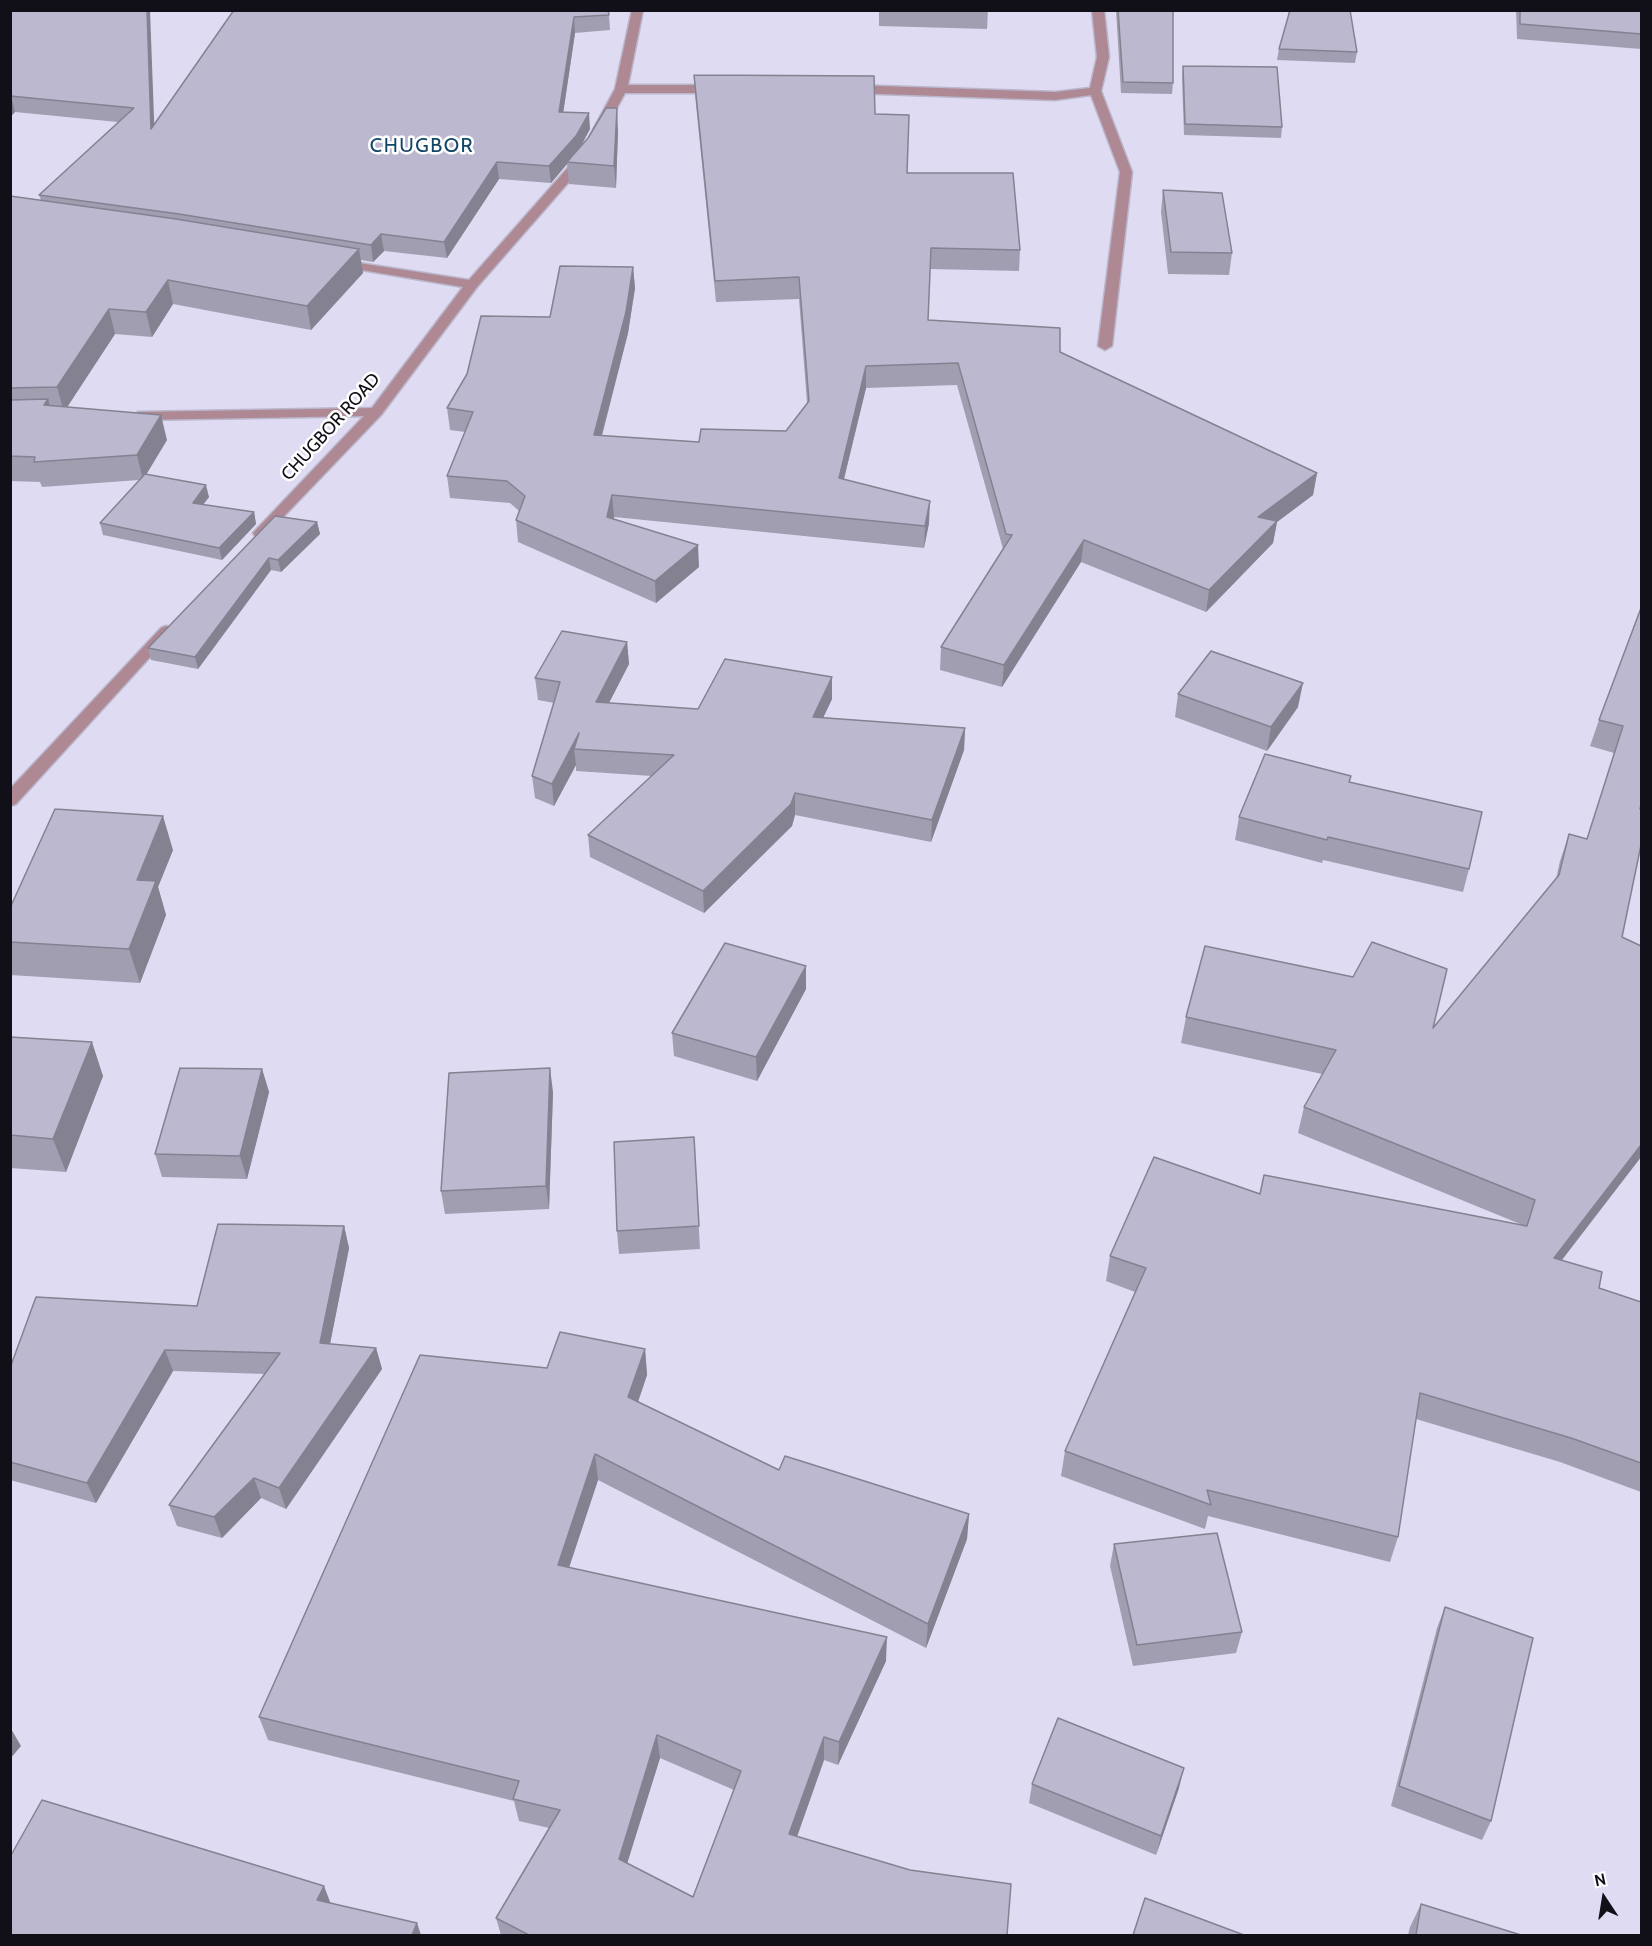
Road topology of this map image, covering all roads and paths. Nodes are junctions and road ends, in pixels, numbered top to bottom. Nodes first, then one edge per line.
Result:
1 (638, 10) edge
2 (1098, 10) edge
3 (621, 89) junction
4 (727, 89) edge
5 (833, 89) edge
6 (1095, 91) junction
7 (321, 260) edge
8 (472, 284) junction
9 (1105, 346) dead end
10 (376, 412) junction
11 (118, 417) edge
12 (247, 547) edge
13 (174, 623) edge
14 (10, 800) edge

1 - 3 street, CHUGBOR ROAD
2 - 6 street
3 - 4 street
3 - 8 street, CHUGBOR ROAD
5 - 6 street
6 - 9 street
7 - 8 street
8 - 10 street, CHUGBOR ROAD
10 - 11 street
10 - 12 street, CHUGBOR ROAD
13 - 14 street

